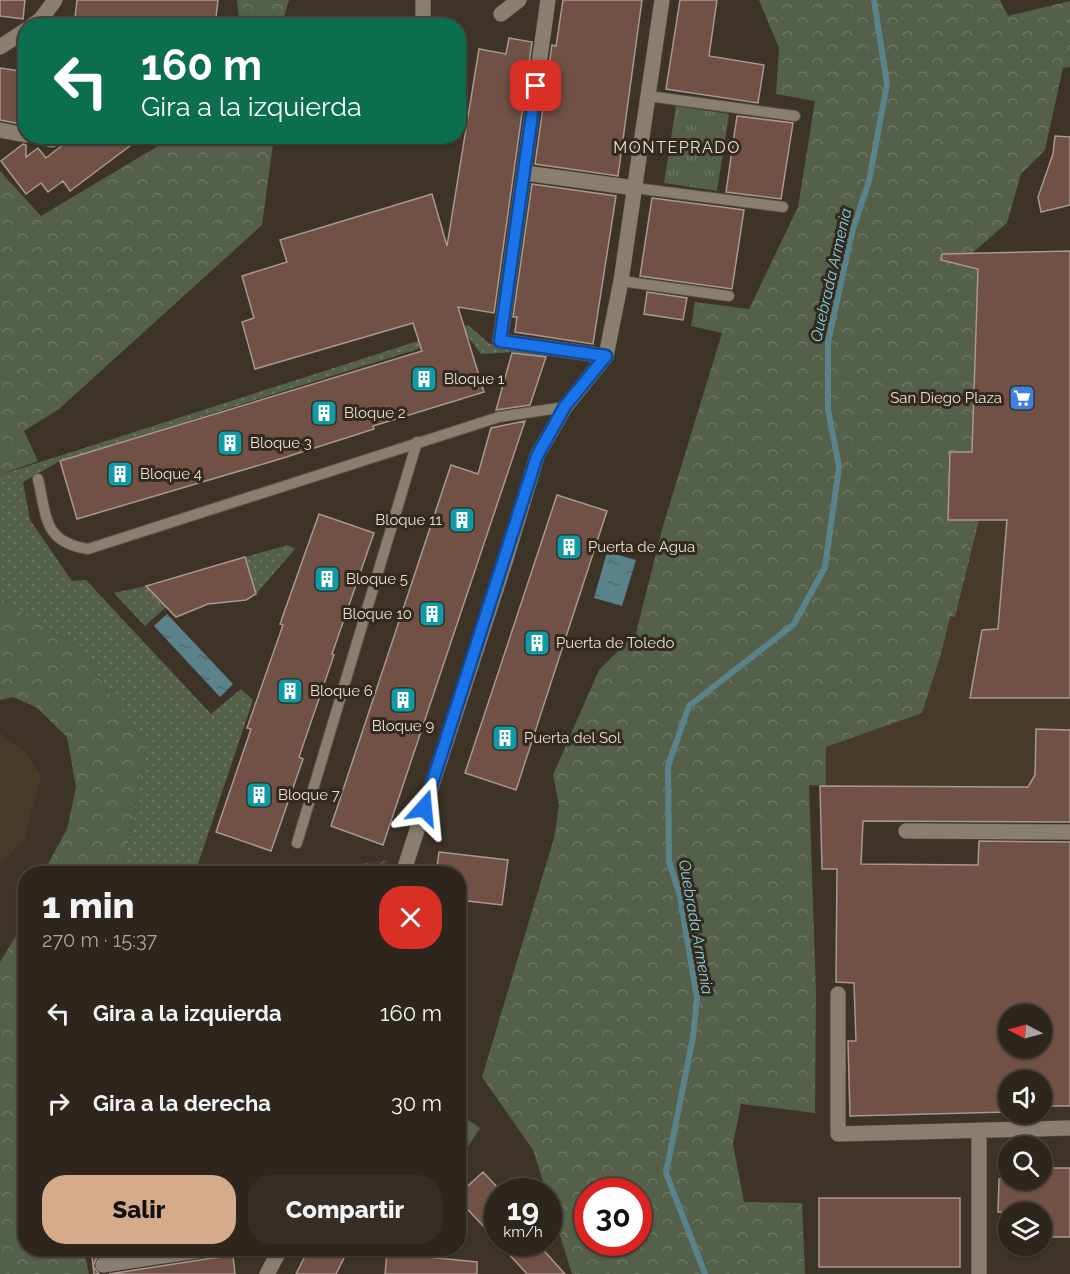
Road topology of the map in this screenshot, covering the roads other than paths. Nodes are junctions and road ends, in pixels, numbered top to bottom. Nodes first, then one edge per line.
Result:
1 (55, 0) edge
2 (423, 0) edge
3 (519, 0) edge
4 (548, 0) edge
5 (662, 0) edge
6 (501, 14) dead end
7 (42, 18) edge
8 (423, 18) edge
9 (18, 35) edge
10 (0, 47) edge
11 (648, 96) junction
12 (795, 116) dead end
13 (0, 130) edge
14 (18, 133) edge
15 (525, 173) junction
16 (635, 188) junction
17 (783, 207) dead end
18 (621, 281) junction
19 (729, 296) dead end
20 (606, 356) junction
21 (565, 406) junction
22 (417, 442) junction
23 (38, 479) dead end
24 (906, 831) dead end
25 (1070, 832) edge
26 (297, 843) dead end
27 (405, 866) edge
28 (838, 994) dead end
29 (1070, 1128) edge
30 (979, 1131) junction
31 (163, 1256) edge
32 (277, 1256) edge
33 (104, 1265) dead end
34 (267, 1274) edge
35 (979, 1274) edge

1 - 7 street
2 - 8 street
3 - 6 street
4 - 15 street
5 - 11 street
9 - 10 street
11 - 12 lane
11 - 16 street
13 - 14 street
15 - 16 street
15 - 20 street
16 - 17 lane
16 - 18 street
18 - 19 lane
18 - 20 street
20 - 21 street
21 - 22 lane
21 - 27 street
22 - 23 lane
22 - 26 lane
24 - 25 street
28 - 30 street
29 - 30 street
30 - 35 street
31 - 33 street
32 - 34 street

